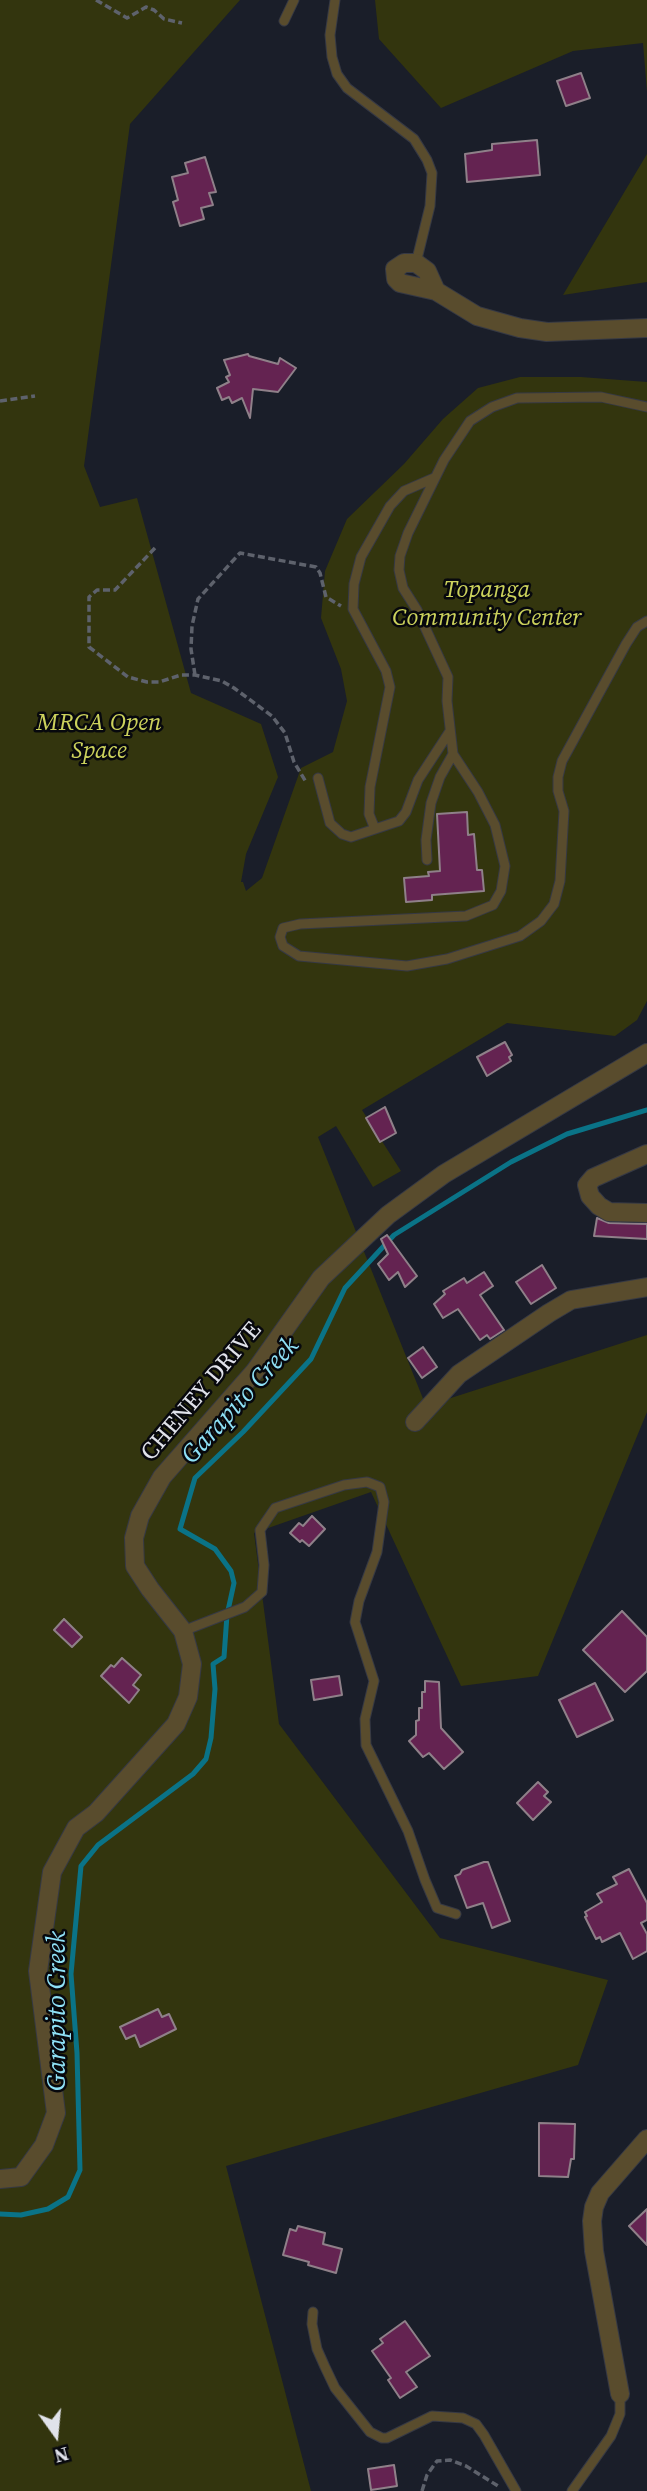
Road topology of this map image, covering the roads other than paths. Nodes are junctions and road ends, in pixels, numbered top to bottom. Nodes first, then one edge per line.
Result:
1 (294, 0) edge
2 (335, 0) edge
3 (284, 20) dead end
4 (416, 262) junction
5 (436, 291) junction
6 (647, 328) edge
7 (647, 407) edge
8 (434, 478) junction
9 (647, 621) edge
10 (450, 731) junction
11 (453, 754) junction
12 (318, 778) dead end
13 (375, 830) junction
14 (427, 860) dead end
15 (647, 1053) edge
16 (647, 1154) edge
17 (647, 1213) edge
18 (647, 1287) edge
19 (415, 1422) dead end
20 (183, 1631) junction
21 (456, 1914) dead end
22 (647, 2139) edge
23 (0, 2179) edge
24 (313, 2312) dead end
25 (620, 2394) joint
26 (516, 2491) edge
27 (572, 2491) edge

1 - 3 lane
2 - 4 lane
4 - 5 street
4 - 5 street
5 - 6 street
7 - 8 lane
8 - 10 lane
8 - 13 lane
9 - 11 lane
10 - 11 lane
10 - 13 lane
11 - 14 lane
12 - 13 lane
15 - 20 street, CHENEY DRIVE
16 - 17 street
18 - 19 street
20 - 21 lane
20 - 23 street, CHENEY DRIVE
22 - 25 street
24 - 26 lane
25 - 27 lane

